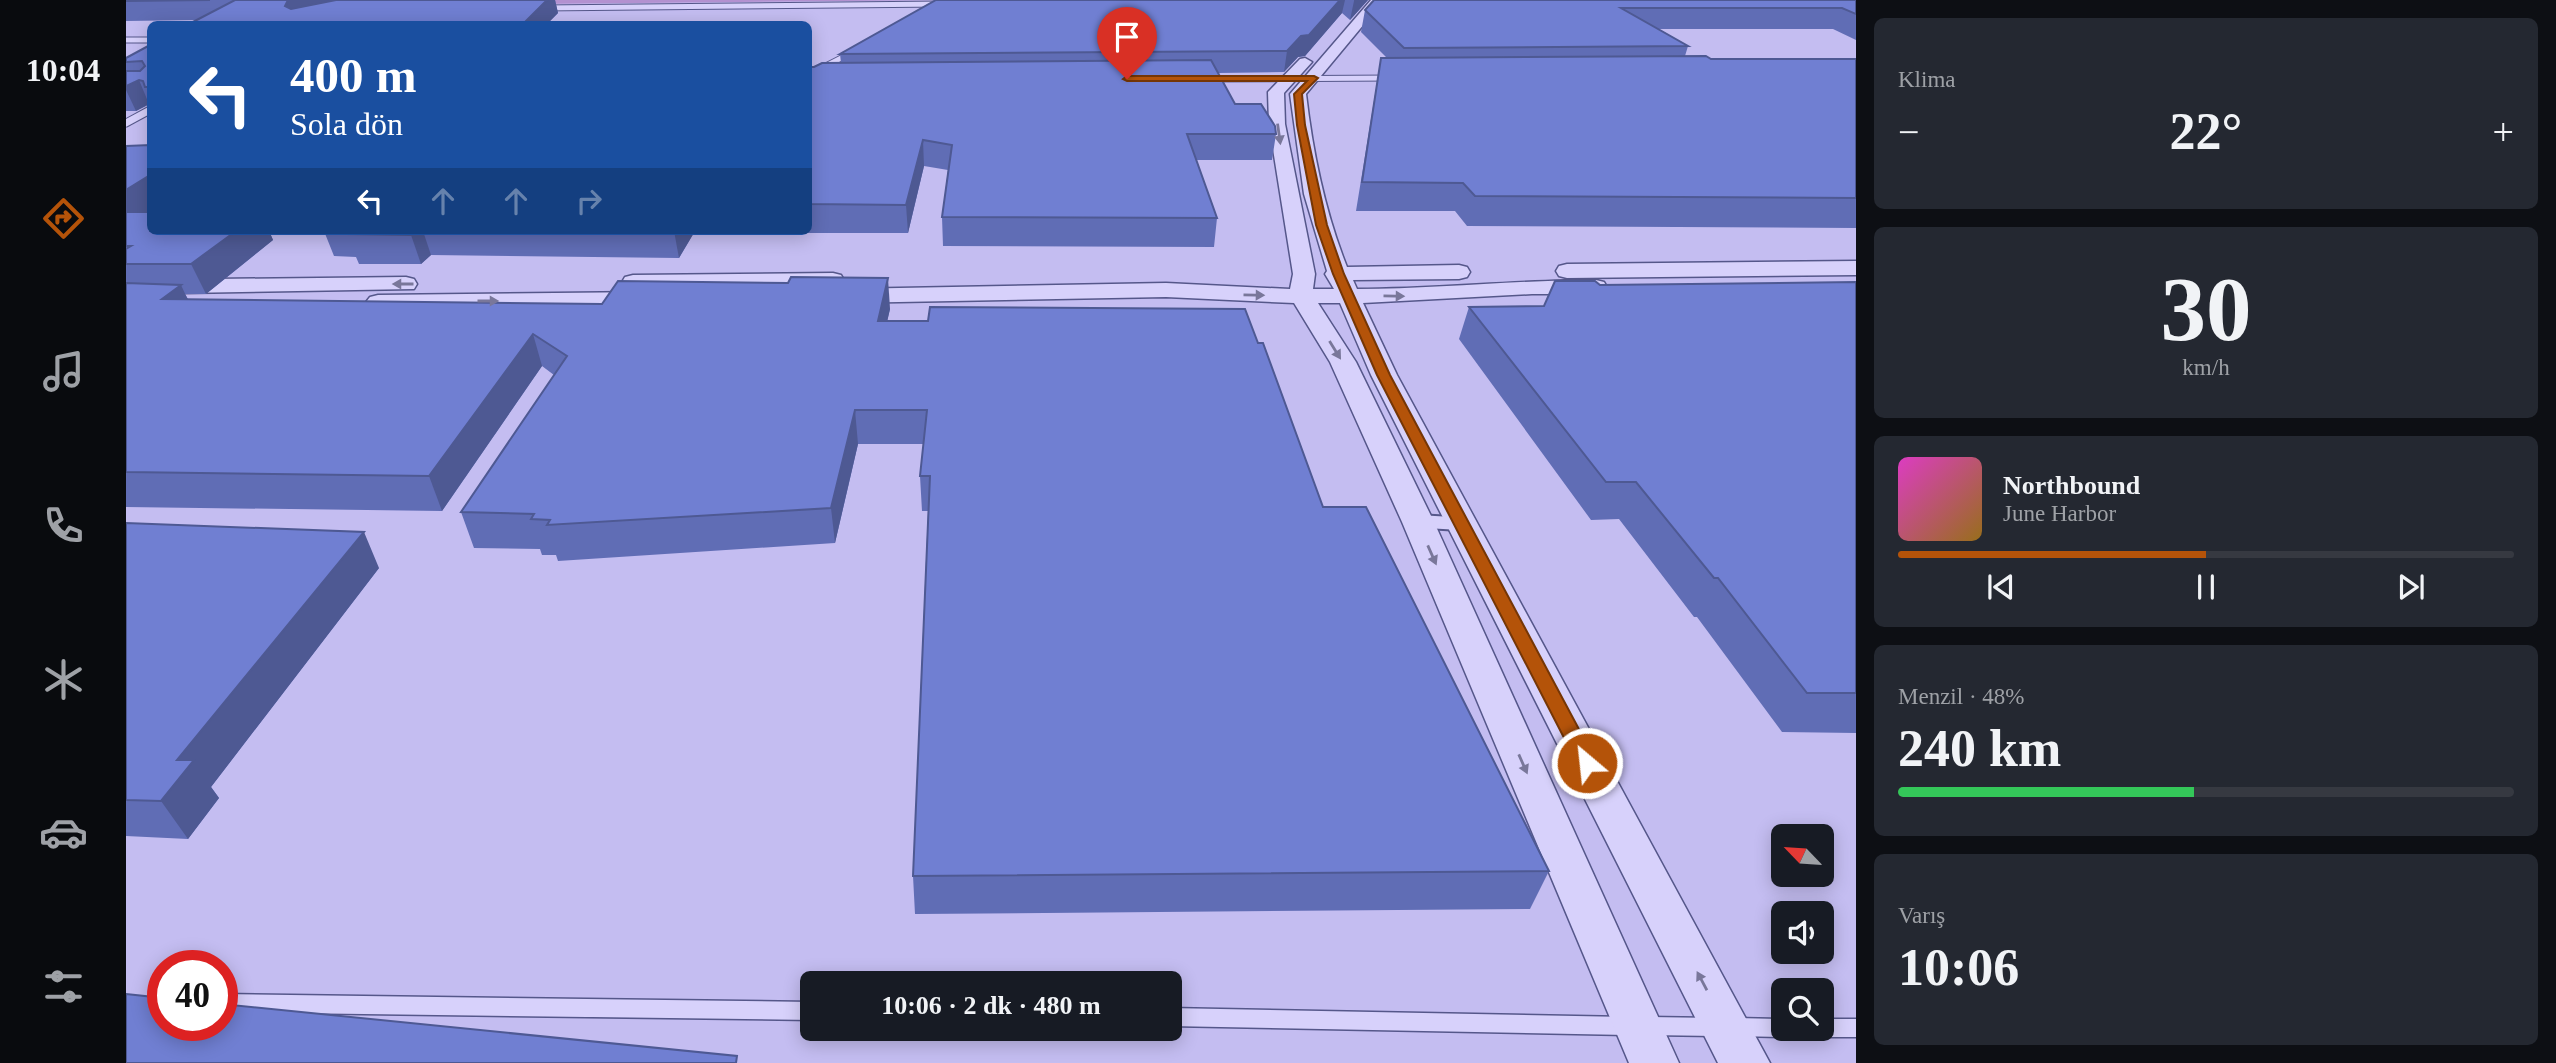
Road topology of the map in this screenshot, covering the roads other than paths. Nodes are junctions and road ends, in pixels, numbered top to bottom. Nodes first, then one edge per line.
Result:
1 (1358, 0) edge
2 (1378, 0) edge
3 (535, 8) edge
4 (943, 10) edge
5 (126, 40) edge
6 (147, 40) edge
7 (862, 47) edge
8 (812, 73) edge
9 (1398, 78) edge
10 (1195, 79) edge
11 (1302, 79) junction
12 (147, 112) edge
13 (126, 123) edge
14 (1856, 268) edge
15 (1343, 284) junction
16 (1856, 284) edge
17 (1303, 285) junction
18 (126, 287) edge
19 (126, 304) edge
20 (1418, 522) junction
21 (1460, 523) junction
22 (238, 1003) edge
23 (800, 1011) edge
24 (1182, 1017) edge
25 (1637, 1026) junction
26 (1727, 1027) junction
27 (1771, 1028) edge
28 (1834, 1028) edge
29 (1856, 1028) edge
30 (1654, 1063) edge
31 (1745, 1063) edge

1 - 11 street
2 - 11 street
3 - 4 lane
5 - 6 lane
7 - 8 lane
9 - 11 lane
10 - 11 lane
11 - 15 street
11 -> 17 street
12 - 13 lane
14 - 15 street
15 -> 16 street
15 - 17 street
15 - 21 street
17 -> 18 street
19 -> 17 street
17 -> 20 street
20 - 21 street
20 -> 25 street
26 -> 21 street
22 - 23 lane
24 - 25 lane
25 - 26 lane
25 - 30 street
26 - 27 lane
26 - 31 street
28 - 29 lane

